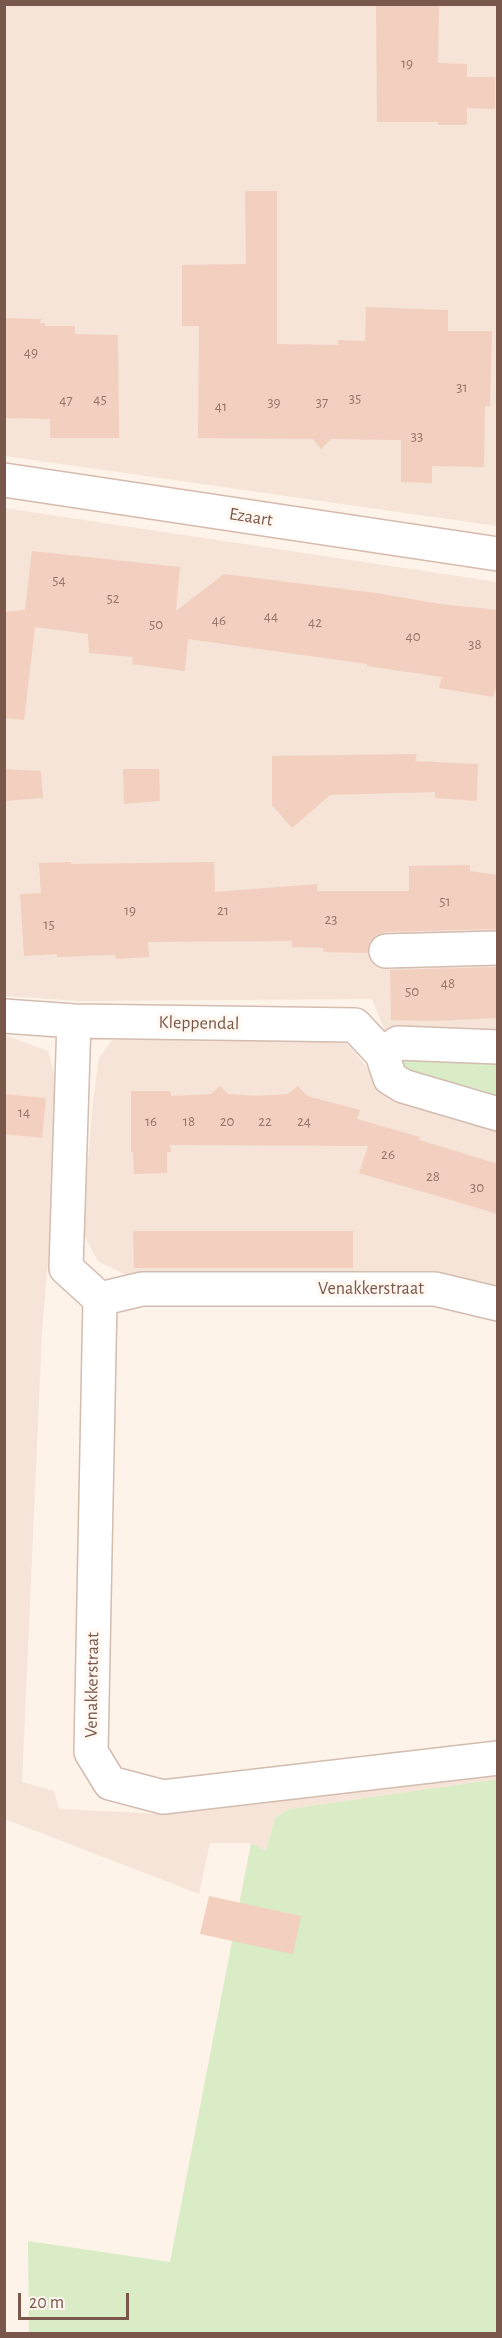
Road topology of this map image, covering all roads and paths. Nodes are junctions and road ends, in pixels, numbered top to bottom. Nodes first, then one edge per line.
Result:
1 (4, 480) edge
2 (498, 554) edge
3 (498, 948) edge
4 (386, 951) dead end
5 (4, 1016) edge
6 (74, 1021) junction
7 (498, 1047) edge
8 (382, 1054) junction
9 (498, 1114) edge
10 (100, 1299) junction
11 (498, 1304) edge
12 (498, 1758) edge

1 - 2 street, Ezaart
3 - 4 street
5 - 6 street, Kleppendal
6 - 8 street, Kleppendal
6 - 10 street
7 - 8 street
8 - 9 street, Kleppendal
10 - 11 street, Venakkerstraat
10 - 12 street, Venakkerstraat

